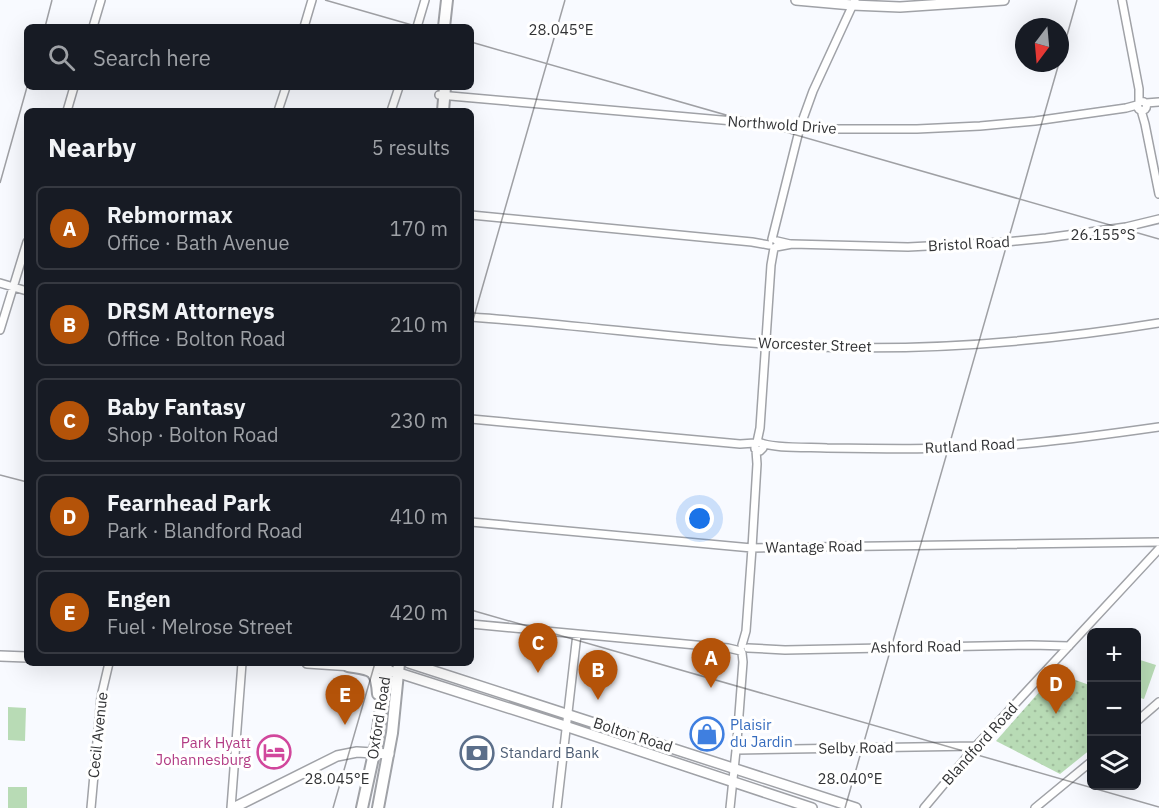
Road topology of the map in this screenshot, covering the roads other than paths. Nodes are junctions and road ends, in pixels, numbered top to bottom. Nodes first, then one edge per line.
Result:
1 (101, 0) edge
2 (312, 0) edge
3 (425, 0) edge
4 (447, 0) edge
5 (453, 0) edge
6 (796, 0) edge
7 (1004, 0) edge
8 (1122, 0) edge
9 (853, 3) edge
10 (94, 24) edge
11 (305, 24) edge
12 (418, 24) edge
13 (444, 24) edge
14 (451, 24) edge
15 (73, 90) edge
16 (285, 90) edge
17 (398, 90) edge
18 (442, 91) edge
19 (1158, 102) edge
20 (1142, 106) junction
21 (68, 108) edge
22 (279, 108) edge
23 (393, 108) edge
24 (438, 108) edge
25 (443, 108) edge
26 (800, 127) junction
27 (1159, 194) edge
28 (474, 215) edge
29 (1159, 220) edge
30 (773, 244) junction
31 (24, 252) edge
32 (0, 283) edge
33 (13, 287) junction
34 (24, 290) edge
35 (474, 317) edge
36 (1159, 323) edge
37 (0, 330) edge
38 (766, 344) junction
39 (474, 419) edge
40 (1159, 427) edge
41 (759, 446) junction
42 (474, 522) edge
43 (1159, 542) edge
44 (752, 548) junction
45 (1159, 549) edge
46 (474, 624) edge
47 (576, 634) junction
48 (1069, 646) junction
49 (745, 649) junction
50 (0, 656) edge
51 (24, 657) edge
52 (108, 666) edge
53 (242, 666) edge
54 (348, 666) joint
55 (387, 666) edge
56 (418, 666) edge
57 (399, 668) edge
58 (1159, 702) edge
59 (380, 713) junction
60 (567, 714) junction
61 (1141, 718) edge
62 (565, 726) junction
63 (976, 746) junction
64 (736, 750) junction
65 (374, 752) junction
66 (389, 754) junction
67 (1087, 765) edge
68 (734, 769) junction
69 (732, 782) junction
70 (91, 808) edge
71 (232, 808) edge
72 (362, 808) edge
73 (378, 808) edge
74 (557, 808) edge
75 (730, 808) edge
76 (812, 808) edge
77 (856, 808) edge
78 (924, 808) edge
79 (1035, 808) edge

1 - 10 street
2 - 11 street
3 - 12 street
4 - 13 main road
5 - 14 main road
6 - 9 main road
7 - 9 main road
8 - 20 street
9 - 26 street
15 - 21 street
16 - 22 street
17 - 23 street
18 - 24 main road
18 - 25 main road
18 - 26 street, Northwold Drive
19 - 20 street, Northwold Drive
20 - 26 street, Northwold Drive
20 - 27 street
26 - 30 street
28 - 30 street, Bristol Road
29 - 30 street, Bristol Road
30 - 38 street
31 - 33 street
32 - 33 street
33 - 34 street
33 - 37 street
35 - 38 street, Worcester Street
36 - 38 street, Worcester Street
38 - 41 street
39 - 41 street, Rutland Road
40 - 41 street, Rutland Road
41 - 44 street
42 - 44 street, Wantage Road
43 - 44 street, Wantage Road
44 - 49 street
45 - 48 street, Blandford Road
46 - 47 street, Ashford Road
47 - 49 street, Ashford Road
47 - 60 street
48 - 49 street, Ashford Road
48 - 63 street, Blandford Road
49 - 64 street
50 - 51 main road
52 - 70 street, Cecil Avenue
53 - 71 street
54 - 55 main road, Bolton Road
54 - 59 main road
55 - 57 main road, Bolton Road
55 - 59 main road, Oxford Road
56 - 60 main road, Bolton Road
57 - 62 main road, Bolton Road
57 - 66 main road, Oxford Road
58 - 61 street
59 - 65 main road, Oxford Road
60 - 62 street
60 - 68 main road, Bolton Road
62 - 69 main road, Bolton Road
62 - 74 street
63 - 64 street, Selby Road
63 - 78 street, Blandford Road
64 - 68 street
65 - 66 main road
65 - 71 main road
65 - 72 main road, Oxford Road
66 - 73 main road, Oxford Road
67 - 79 street
68 - 69 street
68 - 77 main road, Bolton Road
69 - 75 street
69 - 76 main road, Bolton Road

